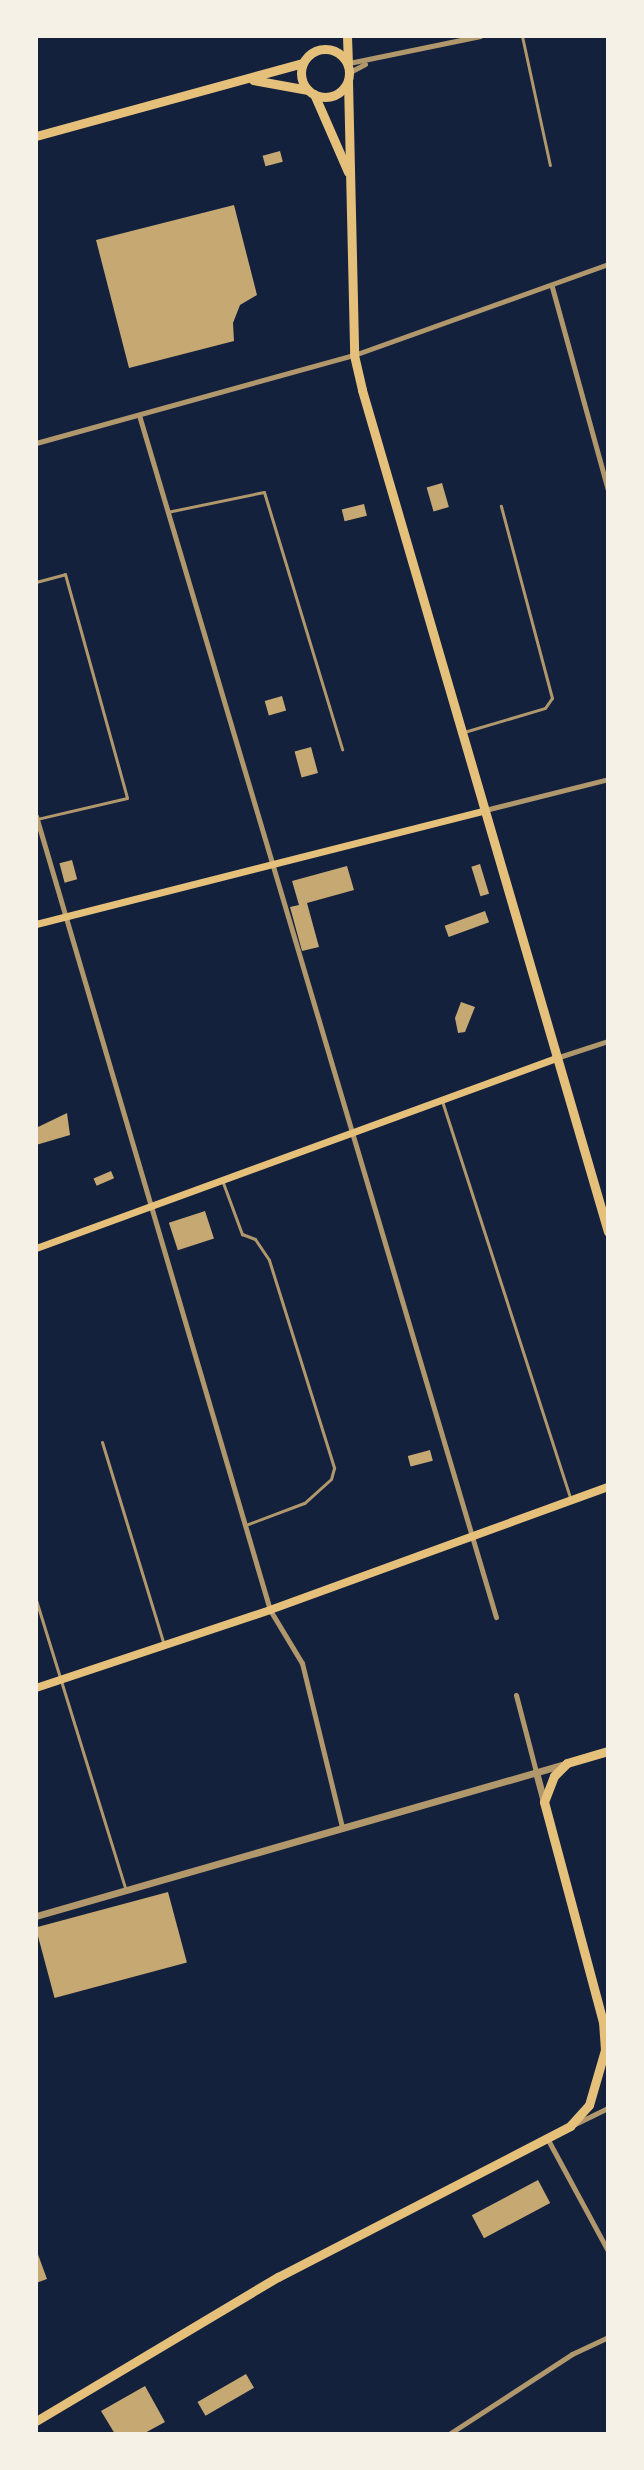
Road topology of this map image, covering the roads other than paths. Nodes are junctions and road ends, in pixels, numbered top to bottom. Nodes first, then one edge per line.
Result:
1 (324, 36) edge
2 (347, 36) edge
3 (480, 36) edge
4 (522, 36) edge
5 (319, 49) junction
6 (303, 63) junction
7 (349, 72) junction
8 (249, 80) junction
9 (311, 92) junction
10 (36, 136) edge
11 (550, 165) dead end
12 (349, 176) junction
13 (608, 264) edge
14 (552, 287) junction
15 (354, 355) junction
16 (139, 415) junction
17 (36, 443) edge
18 (608, 490) edge
19 (501, 506) dead end
20 (166, 512) junction
21 (36, 582) edge
22 (460, 733) junction
23 (342, 749) dead end
24 (608, 779) edge
25 (482, 811) junction
26 (36, 817) edge
27 (272, 864) junction
28 (66, 916) junction
29 (36, 924) edge
30 (608, 1041) edge
31 (556, 1058) junction
32 (442, 1101) junction
33 (352, 1134) junction
34 (222, 1180) junction
35 (150, 1207) junction
36 (608, 1232) edge
37 (36, 1248) edge
38 (102, 1442) dead end
39 (608, 1487) edge
40 (571, 1502) junction
41 (248, 1524) junction
42 (473, 1536) junction
43 (36, 1600) edge
44 (270, 1610) junction
45 (496, 1617) dead end
46 (164, 1645) junction
47 (59, 1680) junction
48 (36, 1688) edge
49 (516, 1695) dead end
50 (608, 1751) edge
51 (567, 1763) junction
52 (536, 1772) junction
53 (544, 1802) junction
54 (342, 1827) junction
55 (126, 1891) junction
56 (36, 1916) edge
57 (606, 2052) edge
58 (608, 2108) edge
59 (570, 2126) junction
60 (547, 2138) junction
61 (608, 2251) edge
62 (608, 2337) edge
63 (36, 2421) edge
64 (449, 2434) edge

1 - 5 highway
2 - 7 highway
3 - 7 street
4 - 11 lane
5 - 6 highway
5 - 7 highway
6 - 8 highway
6 - 9 highway
7 - 9 highway
7 - 12 highway
8 - 9 highway
8 - 10 highway
9 - 12 highway
12 - 15 highway
13 - 14 street
14 - 15 street
14 - 18 street
15 - 16 street
15 - 22 highway
16 - 17 street
16 - 20 street
19 - 22 lane
20 - 23 lane
20 - 27 street
21 - 26 lane
22 - 25 highway
24 - 25 street
25 - 27 main road
25 - 31 highway
26 - 28 street
27 - 28 main road
27 - 33 street
28 - 29 main road
28 - 35 street
30 - 31 street
31 - 32 main road
31 - 36 highway
32 - 33 main road
32 - 40 lane
33 - 34 main road
33 - 42 street
34 - 35 main road
34 - 41 lane
35 - 37 main road
35 - 41 street
38 - 46 lane
39 - 40 main road
40 - 42 main road
41 - 44 street
42 - 44 main road
42 - 45 street
43 - 47 lane
44 - 46 main road
44 - 54 street
46 - 47 main road
47 - 48 main road
47 - 55 lane
49 - 52 street
50 - 51 highway
51 - 52 street
51 - 53 highway
52 - 53 street
52 - 54 street
53 - 57 highway
54 - 55 street
55 - 56 street
57 - 59 highway
58 - 59 street
59 - 60 highway
60 - 61 street
60 - 63 highway
62 - 64 street

